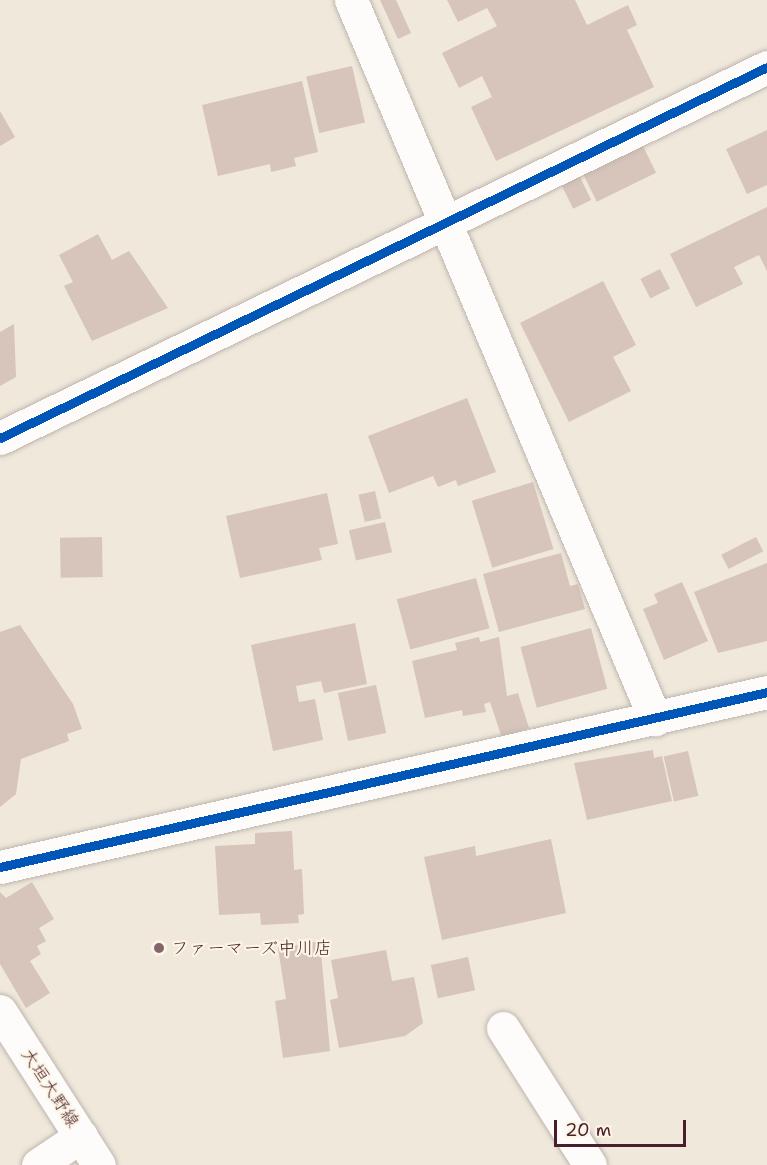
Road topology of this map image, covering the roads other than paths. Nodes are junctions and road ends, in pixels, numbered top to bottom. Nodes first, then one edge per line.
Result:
1 (351, 0) edge
2 (767, 67) edge
3 (442, 225) junction
4 (0, 438) edge
5 (767, 692) edge
6 (655, 719) junction
7 (0, 867) edge
8 (0, 1011) edge
9 (503, 1028) dead end
10 (81, 1136) junction
11 (38, 1165) edge
12 (99, 1165) edge
13 (590, 1165) edge

1 - 3 street
2 - 3 street
3 - 4 street
3 - 6 street
5 - 6 street
6 - 7 street
8 - 10 street, 大垣大野線
9 - 13 street
10 - 11 street
10 - 12 street, 大垣大野線

